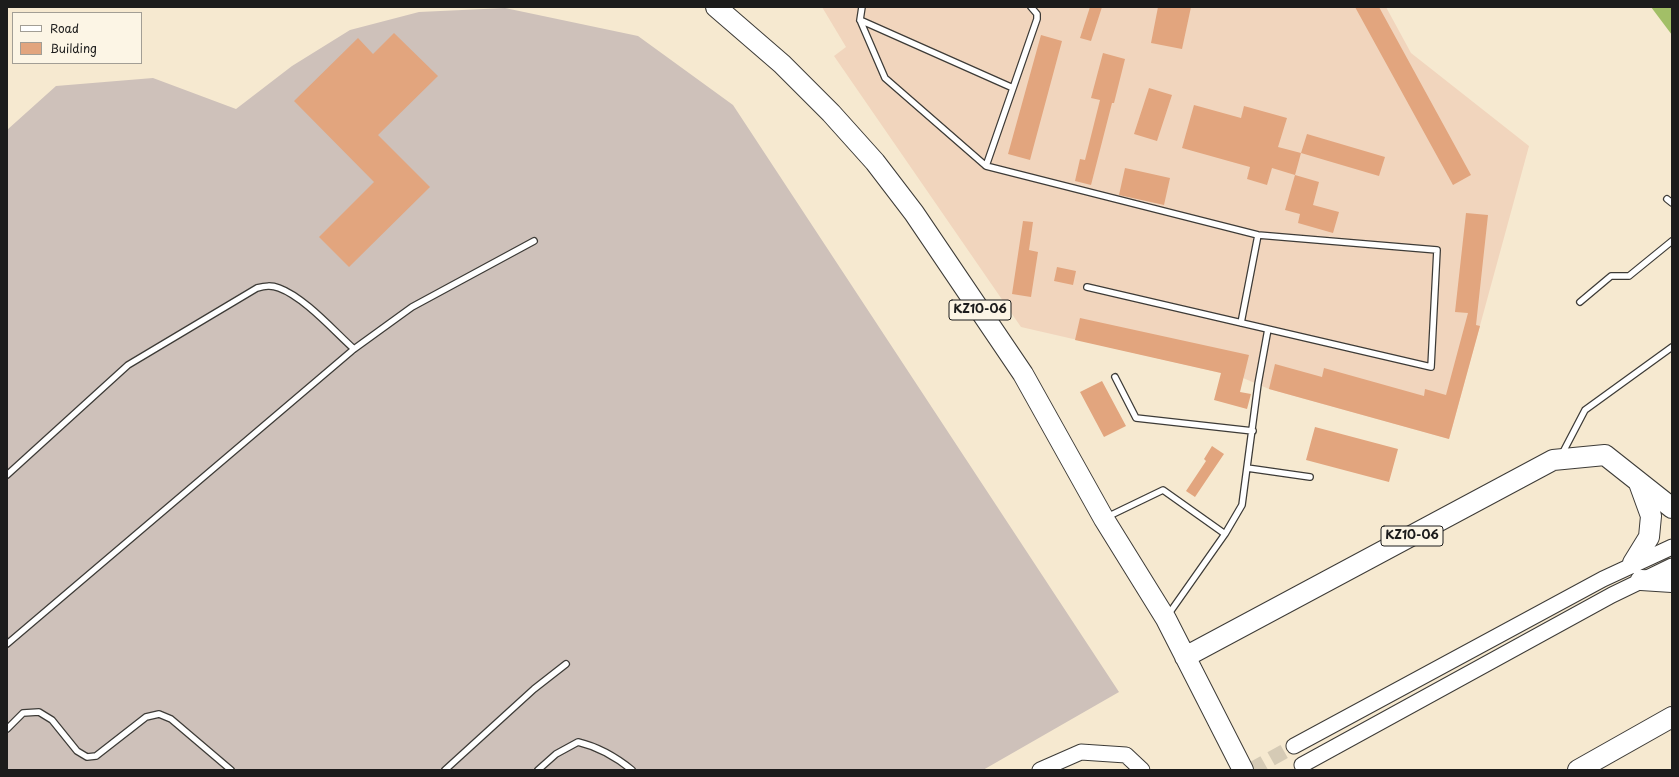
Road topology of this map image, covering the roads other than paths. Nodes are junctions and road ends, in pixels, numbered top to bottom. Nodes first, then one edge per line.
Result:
1 (862, 7) edge
2 (1031, 7) edge
3 (723, 11) edge
4 (860, 20) junction
5 (1013, 88) junction
6 (986, 166) junction
7 (1667, 199) dead end
8 (1672, 203) edge
9 (1258, 235) junction
10 (534, 241) dead end
11 (1672, 241) edge
12 (1087, 287) dead end
13 (1580, 302) dead end
14 (1241, 323) junction
15 (1268, 329) junction
16 (1672, 348) edge
17 (354, 349) junction
18 (1115, 377) dead end
19 (1253, 430) junction
20 (1559, 460) junction
21 (1247, 468) junction
22 (7, 475) edge
23 (1310, 477) dead end
24 (1639, 483) junction
25 (1672, 508) edge
26 (1104, 518) junction
27 (1225, 534) junction
28 (1672, 547) edge
29 (1672, 566) edge
30 (1637, 572) junction
31 (1672, 582) edge
32 (1166, 619) junction
33 (7, 644) edge
34 (1185, 657) junction
35 (566, 664) dead end
36 (1672, 717) edge
37 (7, 729) edge
38 (1294, 746) tunnel mouth
39 (1302, 764) dead end
40 (231, 770) edge
41 (445, 770) edge
42 (538, 770) edge
43 (632, 770) edge
44 (1040, 770) edge
45 (1142, 770) edge
46 (1243, 770) edge
47 (1578, 770) edge

1 - 4 lane
2 - 5 lane
3 - 26 highway, KZ10-06
4 - 5 lane
4 - 6 lane
5 - 6 lane
6 - 9 lane
7 - 8 lane
9 - 14 lane
9 - 15 lane
10 - 17 lane
11 - 13 lane
12 - 14 lane
14 - 15 lane
15 - 19 lane
16 - 20 lane
17 - 22 lane
17 - 33 lane
18 - 19 lane
19 - 21 lane
20 - 24 highway, KZ10-06
20 - 34 highway, KZ10-06
21 - 23 lane
21 - 27 lane
24 - 25 highway, KZ10-06
24 - 30 highway
26 - 27 lane
26 - 32 highway, KZ10-06
27 - 32 lane
28 - 30 main road
29 - 30 main road
30 - 31 highway
30 - 38 main road
30 - 39 main road
32 - 34 highway, KZ10-06
34 - 46 highway, KZ10-06
35 - 41 lane
36 - 47 highway
37 - 40 lane
42 - 43 lane
44 - 45 main road

